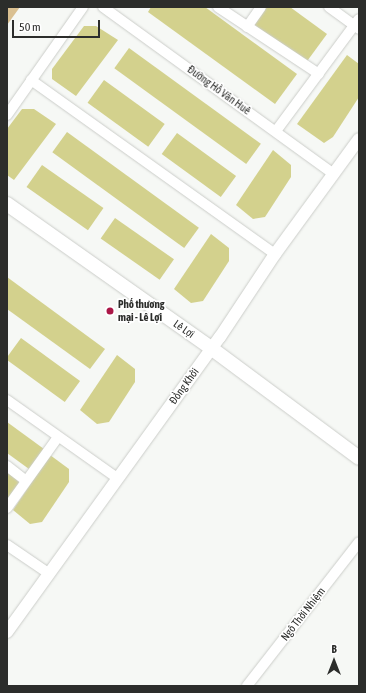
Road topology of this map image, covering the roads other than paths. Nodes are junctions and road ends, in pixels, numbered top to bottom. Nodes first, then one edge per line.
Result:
1 (83, 7) edge
2 (103, 7) edge
3 (218, 7) edge
4 (261, 7) edge
5 (329, 7) edge
6 (358, 25) edge
7 (247, 27) junction
8 (319, 74) junction
9 (31, 80) junction
10 (7, 115) edge
11 (276, 131) junction
12 (359, 139) edge
13 (334, 174) junction
14 (7, 204) edge
15 (275, 254) junction
16 (211, 348) junction
17 (7, 400) edge
18 (58, 437) junction
19 (359, 458) edge
20 (7, 466) edge
21 (117, 478) junction
22 (25, 480) junction
23 (7, 508) edge
24 (359, 542) edge
25 (7, 545) edge
26 (48, 574) junction
27 (7, 632) edge
28 (246, 686) edge

1 - 9 street
2 - 11 street, Đường Hồ Văn Huê
3 - 7 street
4 - 7 street
5 - 6 street
6 - 8 street
7 - 8 street
8 - 11 street
9 - 10 street
9 - 15 street
11 - 13 street, Đường Hồ Văn Huê
12 - 13 street, Đồng Khởi
13 - 15 street, Đồng Khởi
14 - 16 main road, Lê Lợi
15 - 16 street, Đồng Khởi
16 - 19 main road, Lê Lợi
16 - 21 street, Đồng Khởi
17 - 18 street
18 - 21 street
18 - 22 street
20 - 22 street
21 - 26 street, Đồng Khởi
22 - 23 street
24 - 28 street, Ngô Thời Nhiệm
25 - 26 street
26 - 27 street, Đồng Khởi

